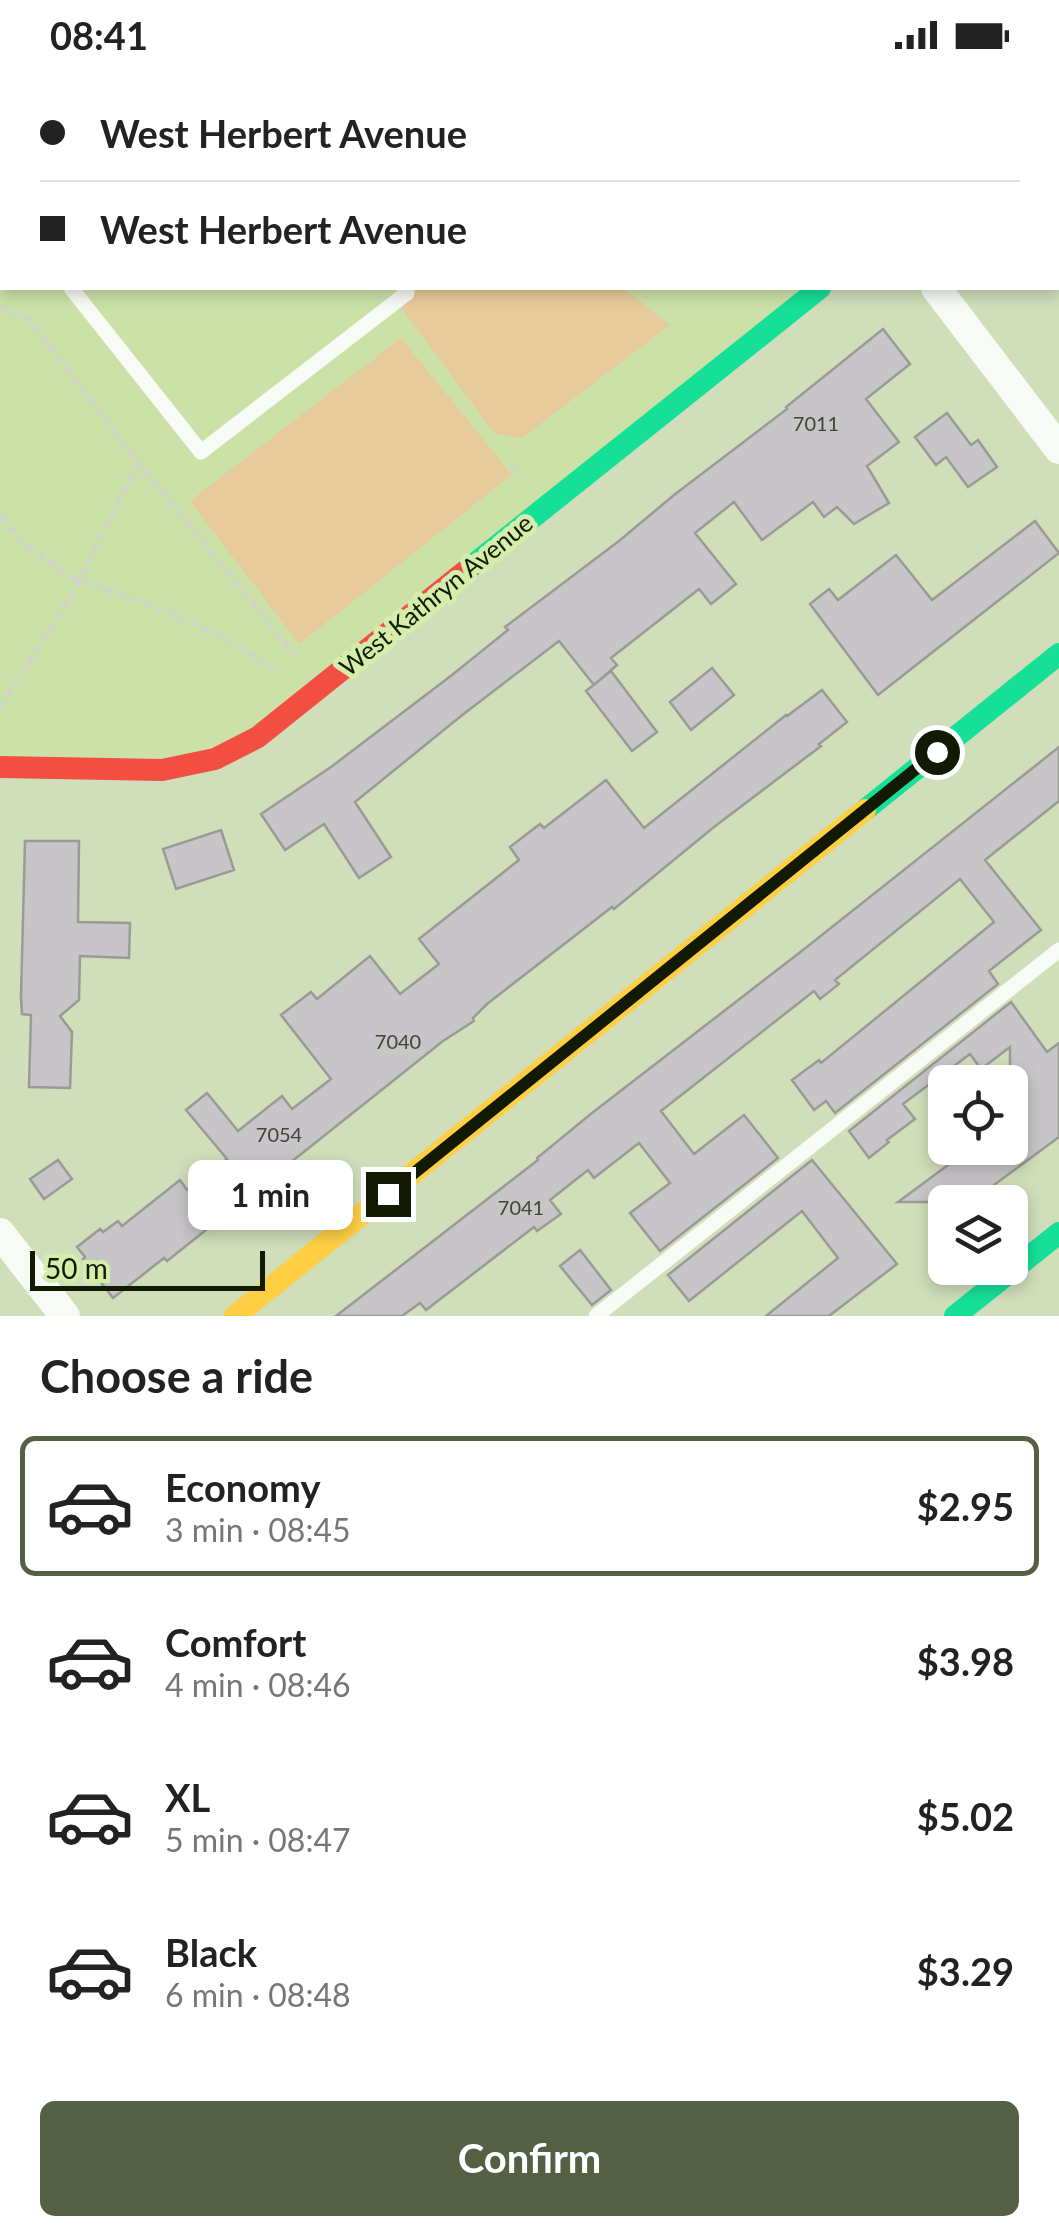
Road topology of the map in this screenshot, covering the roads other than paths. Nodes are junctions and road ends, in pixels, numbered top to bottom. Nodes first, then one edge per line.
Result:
1 (74, 290) edge
2 (405, 290) edge
3 (817, 290) edge
4 (938, 290) edge
5 (1059, 449) edge
6 (1059, 654) edge
7 (0, 767) edge
8 (1059, 950) edge
9 (0, 1233) edge
10 (1059, 1233) edge
11 (65, 1316) edge
12 (236, 1316) edge
13 (596, 1316) edge
14 (955, 1316) edge

1 - 2 lane
3 - 7 street, West Kathryn Avenue
4 - 5 street
6 - 12 street
8 - 13 lane
9 - 11 street
10 - 14 street

